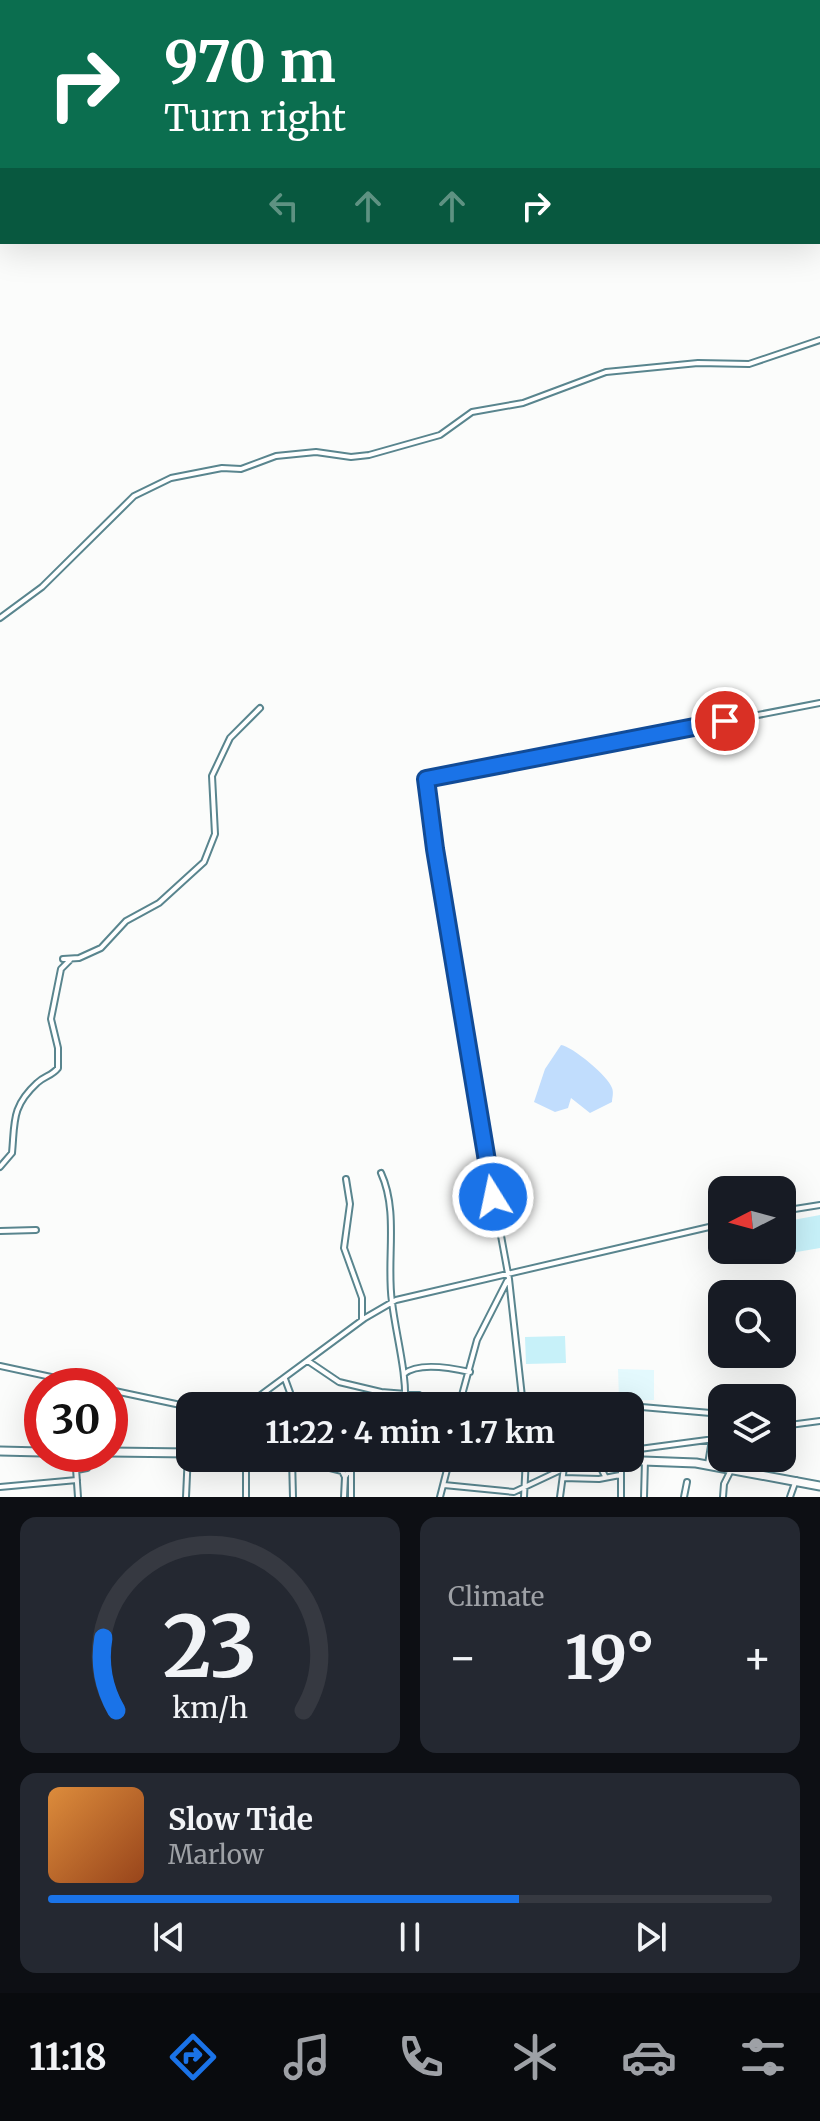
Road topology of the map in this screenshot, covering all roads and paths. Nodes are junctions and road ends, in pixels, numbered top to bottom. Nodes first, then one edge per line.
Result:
1 (820, 340) edge
2 (0, 618) edge
3 (820, 703) edge
4 (260, 708) dead end
5 (63, 959) dead end
6 (72, 959) junction
7 (0, 1167) edge
8 (381, 1173) dead end
9 (346, 1179) dead end
10 (820, 1205) edge
11 (796, 1209) edge
12 (708, 1227) edge
13 (36, 1230) dead end
14 (0, 1231) edge
15 (508, 1276) junction
16 (392, 1303) junction
17 (363, 1321) junction
18 (308, 1361) junction
19 (0, 1366) edge
20 (24, 1371) edge
21 (470, 1372) junction
22 (404, 1374) junction
23 (285, 1379) junction
24 (266, 1392) edge
25 (290, 1392) edge
26 (381, 1392) edge
27 (406, 1392) edge
28 (464, 1392) edge
29 (521, 1392) edge
30 (128, 1394) edge
31 (176, 1404) edge
32 (644, 1407) edge
33 (708, 1413) edge
34 (820, 1421) edge
35 (796, 1424) edge
36 (708, 1440) edge
37 (644, 1448) edge
38 (0, 1451) edge
39 (24, 1452) edge
40 (128, 1452) edge
41 (176, 1453) edge
42 (645, 1459) joint
43 (708, 1464) edge
44 (77, 1472) edge
45 (188, 1472) edge
46 (246, 1472) edge
47 (292, 1472) edge
48 (342, 1472) edge
49 (348, 1472) edge
50 (350, 1472) edge
51 (447, 1472) edge
52 (525, 1472) edge
53 (556, 1472) edge
54 (564, 1472) edge
55 (603, 1472) edge
56 (620, 1472) edge
57 (730, 1472) edge
58 (753, 1472) edge
59 (620, 1475) junction
60 (605, 1476) junction
61 (345, 1477) junction
62 (563, 1478) junction
63 (77, 1480) junction
64 (796, 1480) junction
65 (687, 1482) dead end
66 (444, 1485) junction
67 (820, 1486) edge
68 (0, 1487) edge
69 (524, 1487) junction
70 (78, 1497) edge
71 (186, 1497) edge
72 (246, 1497) edge
73 (293, 1497) edge
74 (344, 1497) edge
75 (351, 1497) edge
76 (440, 1497) edge
77 (524, 1497) edge
78 (560, 1497) edge
79 (621, 1497) edge
80 (644, 1497) edge
81 (684, 1497) edge
82 (723, 1497) edge
83 (790, 1497) edge

1 - 2 street
3 - 15 street
4 - 6 street
5 - 6 street
6 - 7 street
8 - 16 street
9 - 17 street
10 - 11 street
12 - 15 street
13 - 14 street
15 - 16 street
15 - 21 street
15 - 29 street
16 - 17 street
16 - 22 street
17 - 18 street
18 - 23 street
18 - 26 street
19 - 20 street
21 - 22 street
21 - 28 street
22 - 27 street
23 - 24 street
23 - 25 street
30 - 31 street
32 - 33 street
34 - 35 street
36 - 37 street
38 - 39 highway
40 - 41 highway
42 - 43 highway
42 - 80 street
44 - 63 street
45 - 71 street
46 - 72 street
47 - 73 street
48 - 61 street
49 - 61 street
50 - 75 street
51 - 66 street
52 - 69 street
53 - 69 street
54 - 62 street
55 - 60 street
56 - 59 street
57 - 82 street
58 - 64 highway
59 - 60 street
59 - 79 street
60 - 62 street
61 - 74 street
62 - 78 street
63 - 68 street
63 - 70 street
64 - 67 highway
64 - 83 street
65 - 81 street
66 - 69 street
66 - 76 street
69 - 77 street

